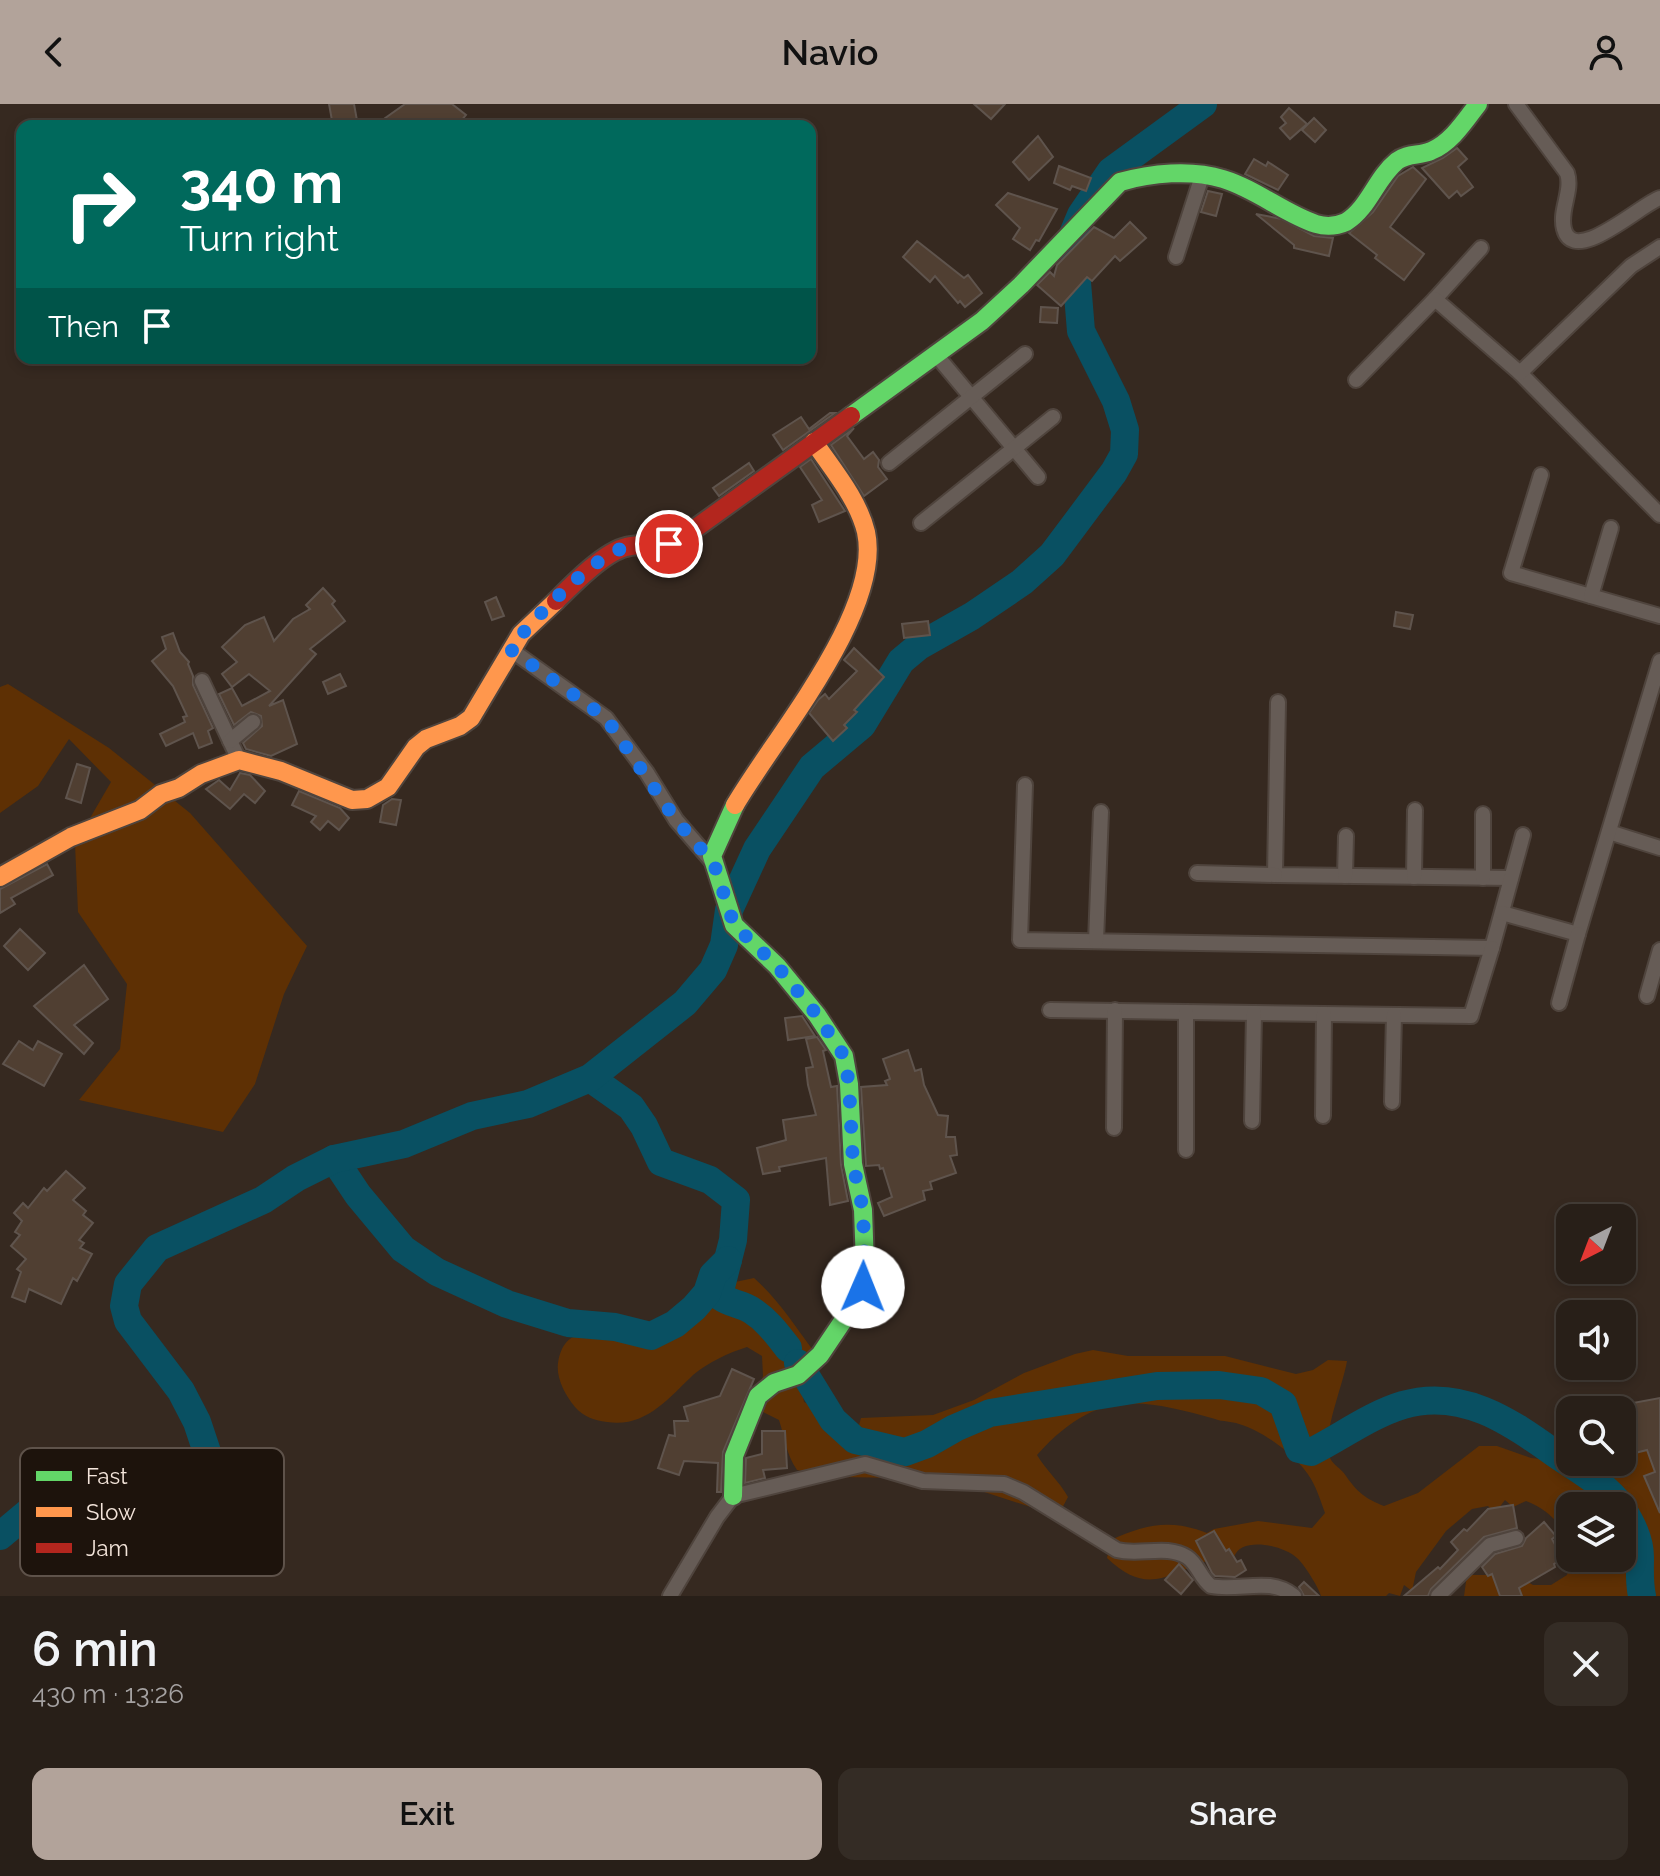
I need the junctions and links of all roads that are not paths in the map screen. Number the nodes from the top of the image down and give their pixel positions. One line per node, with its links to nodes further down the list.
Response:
1 (1478, 104): 3 (street)
2 (1516, 104): 4 (street)
3 (1202, 176): 7 (street); 10 (street)
4 (1660, 198)
5 (1660, 247): 11 (street)
6 (1481, 248): 8 (street)
7 (1176, 257)
8 (1435, 299): 11 (street); 12 (street)
9 (1025, 354): 13 (street)
10 (937, 356): 13 (street); 15 (street)
11 (1520, 373): 20 (street)
12 (1356, 380)
13 (971, 399): 16 (street); 17 (street)
14 (1053, 417): 16 (street)
15 (814, 442): 25 (street); 42 (street)
16 (1016, 448): 19 (street); 21 (street)
17 (889, 463)
18 (1541, 475): 23 (street)
19 (1038, 477)
20 (1660, 515)
21 (921, 523)
22 (1611, 528): 23 (street)
23 (1591, 596): 24 (street)
24 (1660, 616)
25 (510, 649): 33 (street); 42 (street)
26 (1660, 661): 29 (street)
27 (202, 681): 32 (street)
28 (1278, 702): 44 (street)
29 (1645, 712): 30 (street); 38 (street)
30 (1660, 716)
31 (253, 722): 32 (street)
32 (230, 741): 33 (street)
33 (239, 760): 46 (street)
34 (1025, 785): 52 (street)
35 (1415, 810): 47 (street)
36 (1101, 812): 52 (street)
37 (1483, 814): 48 (street)
38 (1609, 832): 41 (street); 51 (street)
39 (1523, 835): 49 (street)
40 (1346, 836): 45 (street)
41 (1660, 848)
42 (714, 864): 68 (street)
43 (1197, 873): 44 (street)
44 (1275, 875): 45 (street)
45 (1345, 876): 47 (street)
46 (0, 877)
47 (1414, 877): 48 (street)
48 (1483, 878): 49 (street)
49 (1511, 878): 50 (street)
50 (1502, 913): 51 (street); 53 (street)
51 (1578, 934): 56 (street)
52 (1096, 941): 53 (street)
53 (1492, 948): 62 (street)
54 (1660, 950): 55 (street)
55 (1647, 996)
56 (1559, 1003)
57 (1050, 1010): 58 (street)
58 (1115, 1010): 59 (street); 66 (street)
59 (1186, 1012): 60 (street); 67 (street)
60 (1254, 1013): 61 (street); 65 (street)
61 (1324, 1014): 62 (street); 64 (street)
62 (1394, 1015): 63 (street)
63 (1392, 1102)
64 (1323, 1116)
65 (1252, 1121)
66 (1114, 1128)
67 (1186, 1150)
68 (733, 1496): 70 (street); 71 (street)
69 (1516, 1538): 73 (street)
70 (1210, 1592): 72 (street)
71 (670, 1596)
72 (1294, 1596)
73 (1438, 1596)

